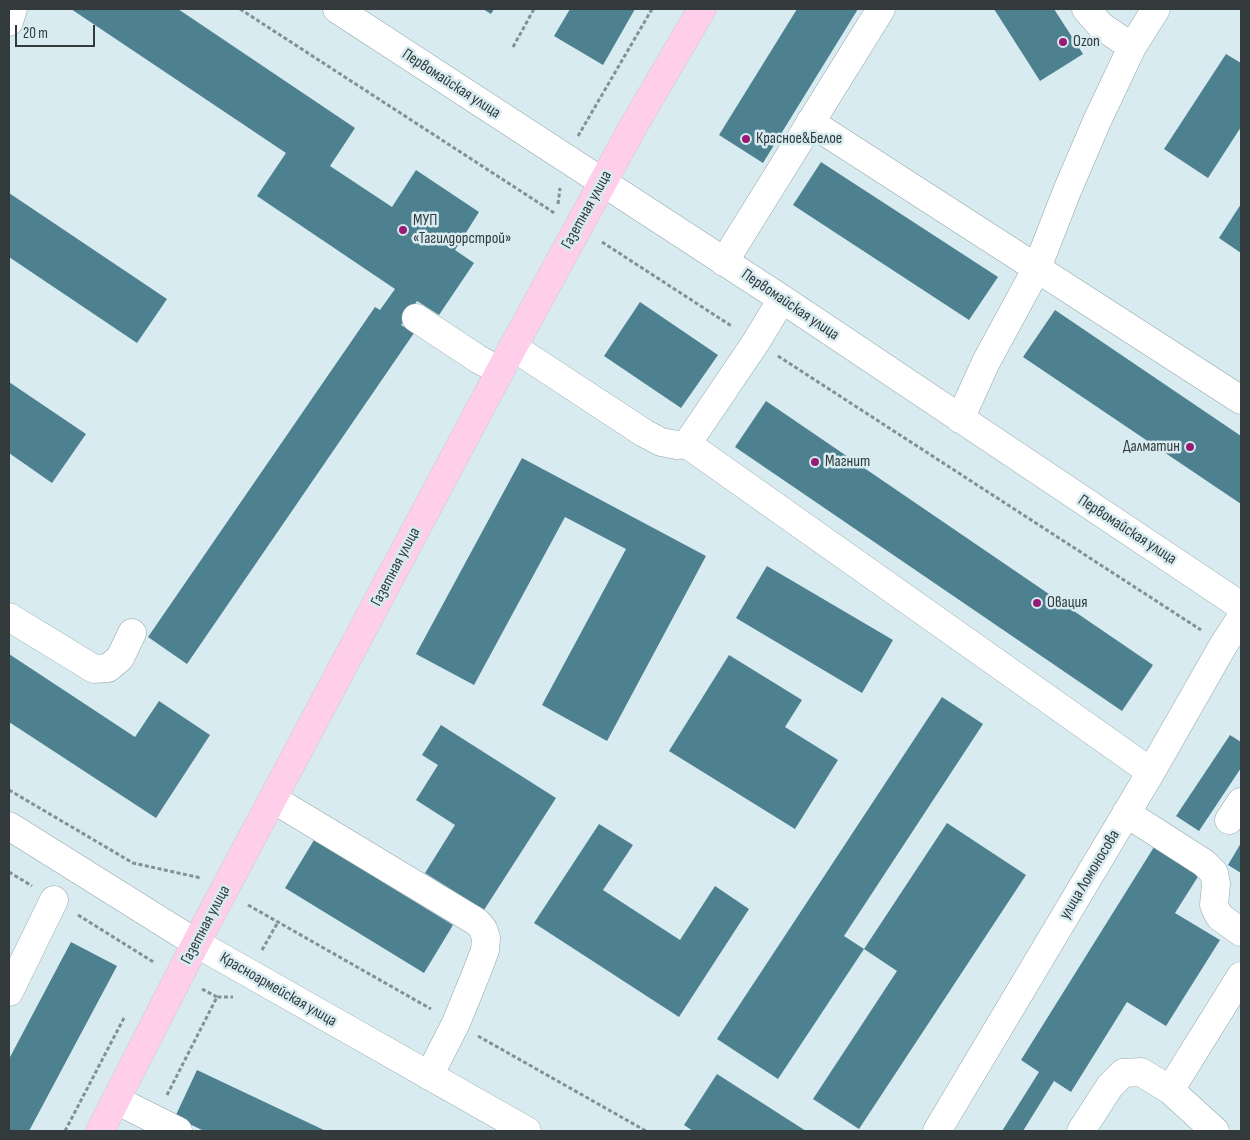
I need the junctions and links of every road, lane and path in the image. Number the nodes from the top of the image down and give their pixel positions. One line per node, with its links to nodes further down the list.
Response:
1 (13, 9): 8 (street)
2 (337, 9): 12 (street, Первомайская улица)
3 (534, 9): 9 (path)
4 (702, 9): 12 (main road, Газетная улица)
5 (881, 9): 11 (street)
6 (1086, 9): 10 (street)
7 (1156, 9): 10 (street)
8 (9, 22)
9 (513, 47)
10 (1132, 47): 14 (street)
11 (810, 122): 13 (street); 14 (street)
12 (602, 183): 13 (street, Первомайская улица); 17 (main road, Газетная улица)
13 (724, 262): 15 (street, Первомайская улица)
14 (1037, 268): 19 (street); 20 (street)
15 (782, 299): 20 (street, Первомайская улица); 21 (street)
16 (416, 318): 18 (street)
17 (513, 347): 18 (main road, Газетная улица); 21 (street)
18 (500, 371): 28 (main road, Газетная улица)
19 (1241, 400)
20 (960, 419): 22 (street, Первомайская улица)
21 (687, 444): 26 (street)
22 (1241, 606)
23 (9, 617): 25 (street)
24 (1241, 618): 26 (street, улица Ломоносова)
25 (132, 633)
26 (1150, 772): 29 (street, улица Ломоносова)
27 (9, 790): 32 (path)
28 (273, 799): 32 (main road, Газетная улица); 42 (street)
29 (1126, 813): 35 (street); 50 (street, улица Ломоносова)
30 (9, 826): 36 (street, Красноармейская улица)
31 (9, 872): 33 (path)
32 (224, 892): 34 (path); 36 (main road, Газетная улица)
33 (54, 900): 39 (path); 40 (street)
34 (278, 922): 37 (path); 42 (path)
35 (1241, 932)
36 (196, 943): 37 (street, Красноармейская улица); 39 (main road, Газетная улица)
37 (250, 974): 41 (path); 43 (street, Красноармейская улица)
38 (1241, 976): 44 (street)
39 (179, 977): 41 (path); 45 (main road, Газетная улица)
40 (9, 992)
41 (217, 997): 46 (path)
42 (456, 1024): 43 (street); 49 (path)
43 (429, 1076): 48 (street, Красноармейская улица)
44 (1170, 1090): 51 (street); 52 (street)
45 (116, 1100): 46 (street); 47 (main road, Газетная улица)
46 (166, 1125)
47 (100, 1131)
48 (527, 1131)
49 (646, 1131)
50 (937, 1131)
51 (1081, 1131)
52 (1215, 1131)

